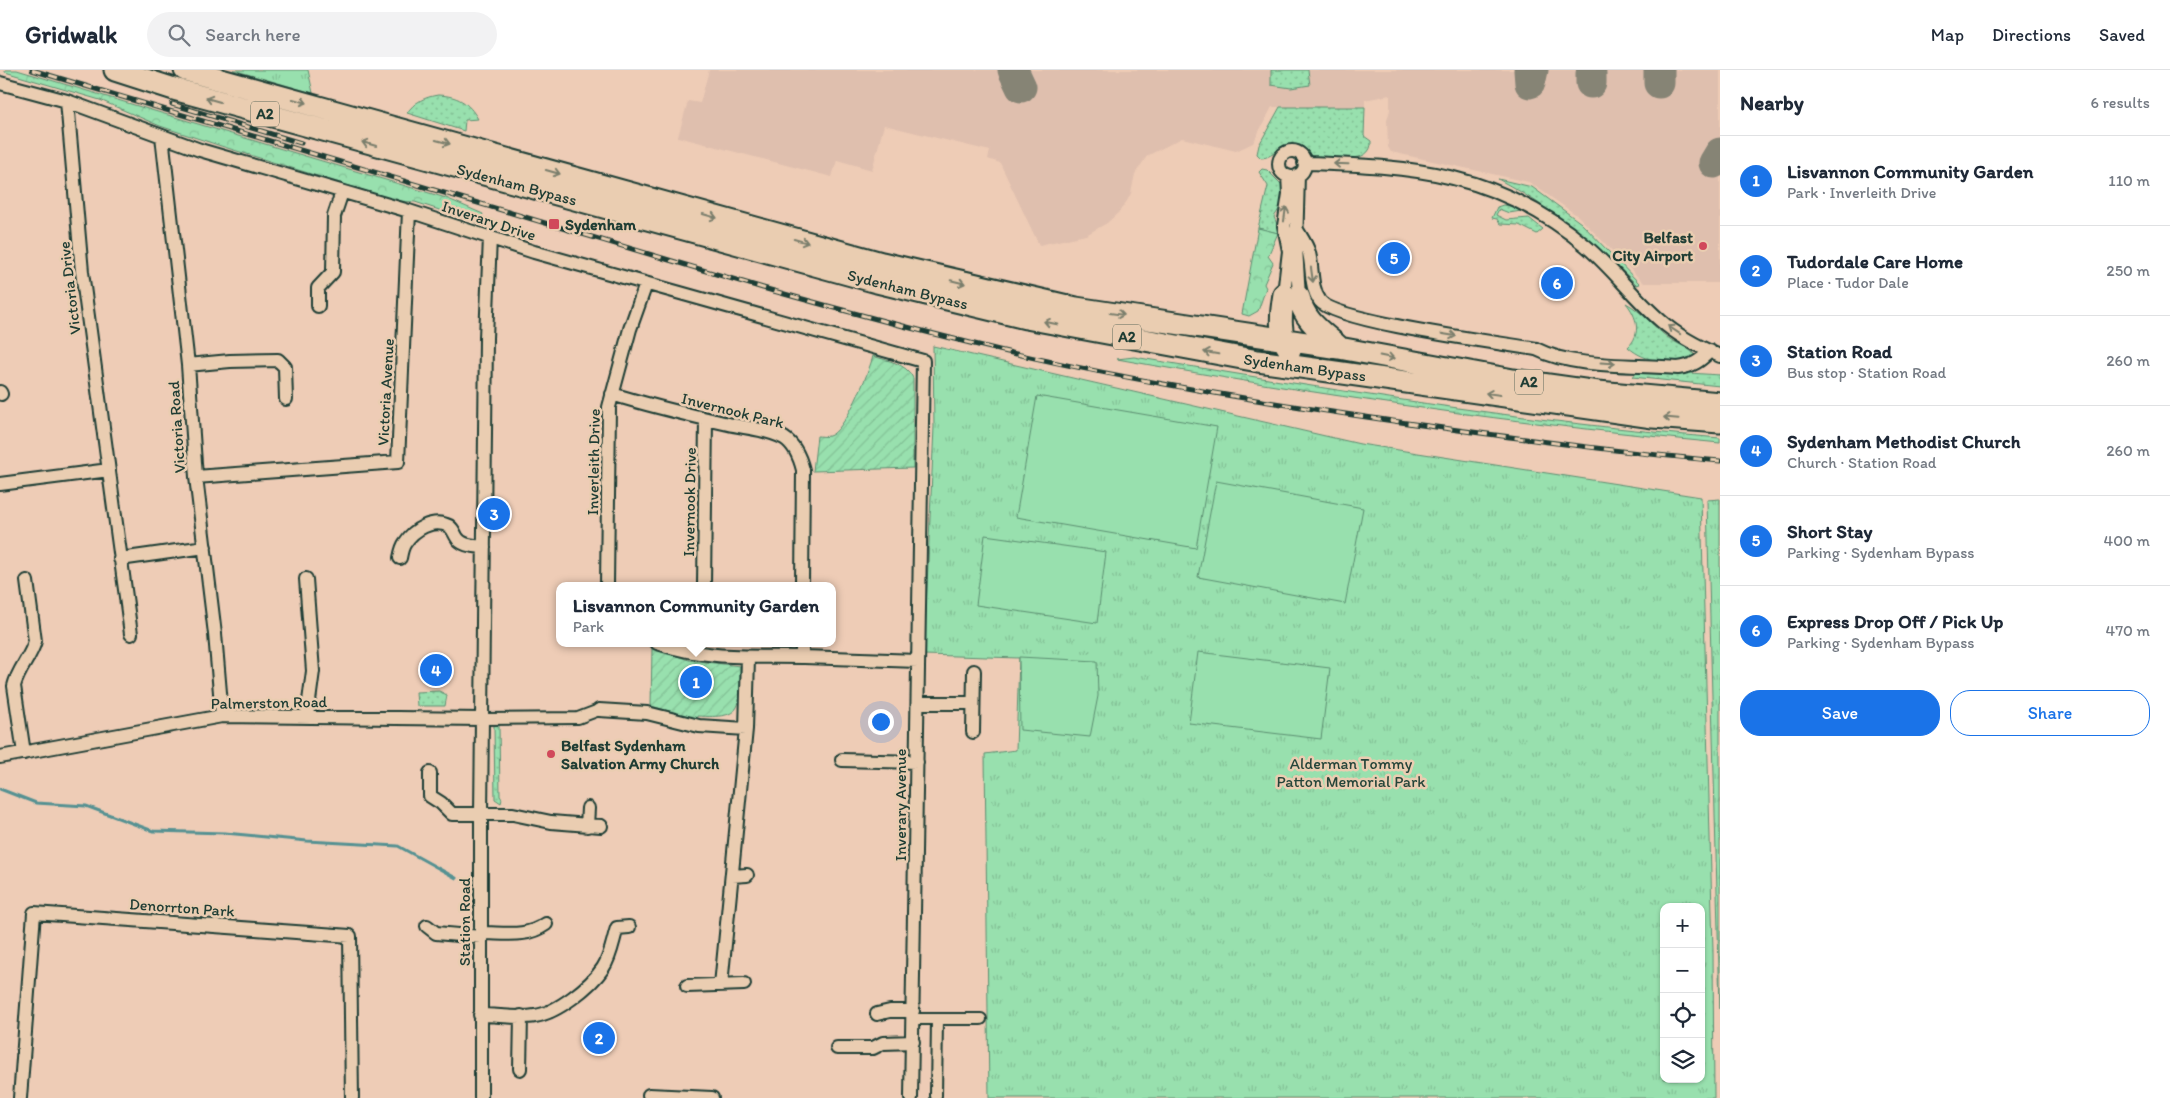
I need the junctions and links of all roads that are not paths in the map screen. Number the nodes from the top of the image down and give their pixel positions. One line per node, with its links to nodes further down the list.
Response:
1 (115, 70): 21 (highway, Sydenham Bypass / A2, one-way to 1)
2 (186, 70): 15 (highway, Sydenham Bypass / A2, one-way to 15)
3 (0, 83): 4 (street, Inverary Drive)
4 (67, 101): 5 (street, Inverary Drive); 27 (street, Victoria Drive)
5 (162, 136): 8 (street, Inverary Drive); 20 (street, Victoria Road)
6 (1304, 163): 7 (street); 7 (street); 18 (street, one-way to 6)
7 (1293, 176): 10 (street); 13 (street, one-way to 7)
8 (342, 192): 9 (street, Inverary Drive); 14 (street)
9 (409, 211): 11 (street, Inverary Drive); 28 (street, Victoria Avenue)
10 (1297, 230): 13 (street); 18 (street, one-way to 18)
11 (490, 236): 12 (street, Inverary Drive); 31 (street, Station Road)
12 (646, 284): 19 (street, Inverary Drive); 22 (street, Inverleith Drive)
13 (1288, 301): 15 (highway); 16 (highway); 17 (highway)
14 (318, 306)
15 (1230, 330): 16 (highway, Sydenham Bypass / A2)
16 (1284, 339): 17 (highway, Sydenham Bypass / A2); 21 (highway)
17 (1339, 348): 24 (highway, Sydenham Bypass / A2, one-way to 24)
18 (1715, 353)
19 (923, 361): 45 (street, Inverary Avenue)
20 (188, 365): 23 (street); 28 (street, Victoria Road)
21 (1319, 369): 26 (highway, Sydenham Bypass / A2, one-way to 21)
22 (612, 394): 25 (street, Invernook Park); 36 (street, Inverleith Drive)
23 (286, 399)
24 (1720, 403)
25 (706, 419): 37 (street, Invernook Drive); 38 (street, Invernook Park)
26 (1720, 422)
27 (108, 470): 29 (street); 33 (street, Victoria Drive)
28 (196, 477): 30 (street, Victoria Road)
29 (0, 484)
30 (205, 547): 33 (street); 50 (street, Victoria Road)
31 (484, 547): 32 (street); 52 (street, Station Road)
32 (400, 558)
33 (120, 559): 39 (street, Victoria Drive)
34 (306, 579): 51 (street)
35 (27, 581): 55 (street)
36 (607, 582)
37 (704, 582)
38 (802, 582)
39 (131, 634)
40 (688, 647): 42 (street)
41 (802, 647): 43 (street)
42 (703, 649): 44 (street)
43 (802, 657): 44 (street); 45 (street)
44 (748, 658): 53 (street)
45 (918, 661): 47 (street, Inverary Avenue)
46 (974, 672): 48 (street)
47 (918, 703): 48 (street); 58 (street, Inverary Avenue)
48 (973, 703): 54 (street)
49 (599, 710): 52 (street); 53 (street)
50 (222, 716): 51 (street, Palmerston Road); 55 (street, Palmerston Road)
51 (307, 716): 52 (street, Palmerston Road)
52 (482, 719): 61 (street, Station Road)
53 (746, 729): 65 (street)
54 (973, 732)
55 (24, 753): 56 (street, Palmerston Road)
56 (0, 756)
57 (842, 760): 58 (street)
58 (916, 762): 75 (street, Inverary Avenue)
59 (430, 773): 61 (street)
60 (588, 808): 62 (street)
61 (481, 814): 62 (street); 69 (street, Station Road)
62 (586, 826): 63 (street)
63 (600, 826)
64 (747, 875): 65 (street)
65 (732, 876): 71 (street)
66 (546, 924): 69 (street)
67 (427, 926): 69 (street)
68 (629, 927): 76 (street)
69 (481, 935): 74 (street, Station Road)
70 (744, 984): 71 (street)
71 (721, 985): 72 (street)
72 (687, 986)
73 (877, 1014): 75 (street)
74 (480, 1015): 76 (street); 86 (street, Station Road)
75 (913, 1015): 78 (street); 79 (street, Inverary Avenue)
76 (521, 1016): 81 (street)
77 (981, 1019): 78 (street)
78 (937, 1020): 83 (street)
79 (912, 1042): 80 (street); 88 (street, Inverary Avenue)
80 (837, 1048)
81 (520, 1069)
82 (649, 1095): 87 (street)
83 (936, 1096)
84 (20, 1098): 85 (street, Denorrton Park)
85 (352, 1098)
86 (481, 1098)
87 (712, 1098)
88 (911, 1098)

